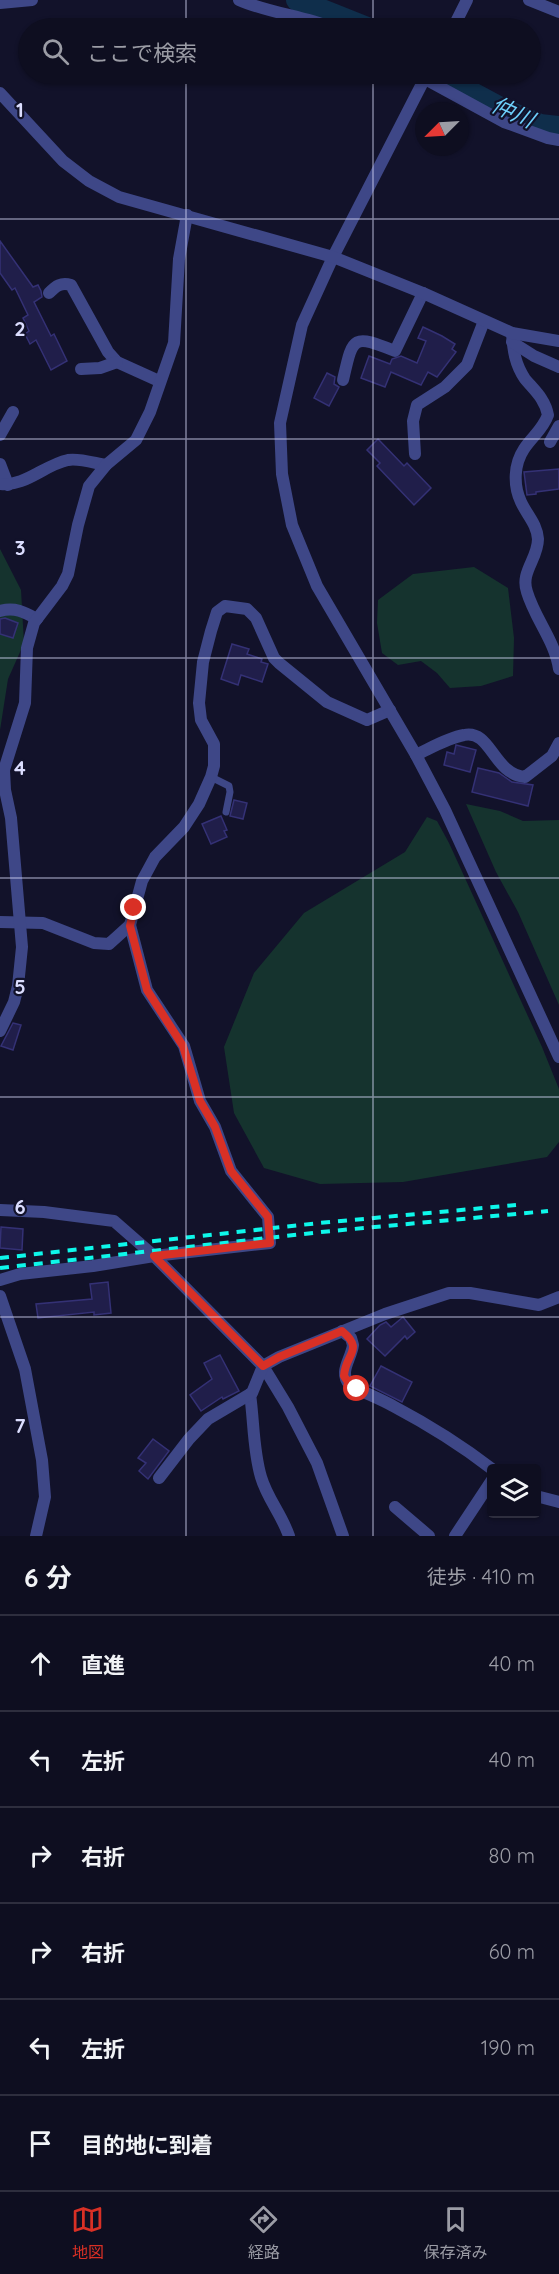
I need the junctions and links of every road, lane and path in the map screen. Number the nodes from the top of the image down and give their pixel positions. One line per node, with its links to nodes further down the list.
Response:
1 (32, 0): 5 (street)
2 (238, 0): 7 (street)
3 (467, 0): 8 (street)
4 (529, 0): 6 (street)
5 (0, 3)
6 (559, 12)
7 (302, 18)
8 (458, 18)
9 (419, 84): 14 (street)
10 (439, 84): 12 (street)
11 (0, 93): 13 (street)
12 (559, 140)
13 (188, 215): 14 (street); 24 (street)
14 (333, 257): 16 (street); 36 (street)
15 (49, 293): 20 (street)
16 (423, 293): 17 (street); 23 (street)
17 (484, 321): 18 (street); 29 (street)
18 (512, 337): 19 (street); 21 (street); 35 (street)
19 (559, 341)
20 (117, 362): 22 (street); 24 (street)
21 (559, 367)
22 (81, 369)
23 (343, 380)
24 (159, 381): 31 (street)
25 (13, 412): 27 (street)
26 (559, 426): 28 (street)
27 (0, 435)
28 (550, 442)
29 (416, 454)
30 (0, 464): 32 (street)
31 (106, 465): 32 (street); 34 (street)
32 (4, 485)
33 (0, 611): 34 (street)
34 (37, 619): 42 (street)
35 (559, 669)
36 (390, 710): 38 (street); 39 (street)
37 (559, 743): 38 (street)
38 (416, 755): 45 (street)
39 (211, 777): 40 (lane); 43 (street)
40 (226, 812)
41 (0, 922): 42 (street)
42 (20, 922): 43 (street); 44 (street)
43 (130, 926): 47 (street)
44 (0, 1032)
45 (559, 1057)
46 (0, 1210): 47 (street)
47 (154, 1256): 48 (street); 52 (street)
48 (0, 1280)
49 (0, 1296): 60 (street)
50 (559, 1297): 51 (street)
51 (342, 1331): 52 (street); 54 (street)
52 (263, 1366): 53 (street); 62 (street)
53 (250, 1394): 55 (street); 61 (street)
54 (487, 1465)
55 (159, 1479)
56 (487, 1488): 64 (street)
57 (541, 1497): 58 (street)
58 (559, 1502)
59 (395, 1507): 63 (street)
60 (36, 1536)
61 (289, 1536)
62 (343, 1536)
63 (429, 1536)
64 (455, 1536)

